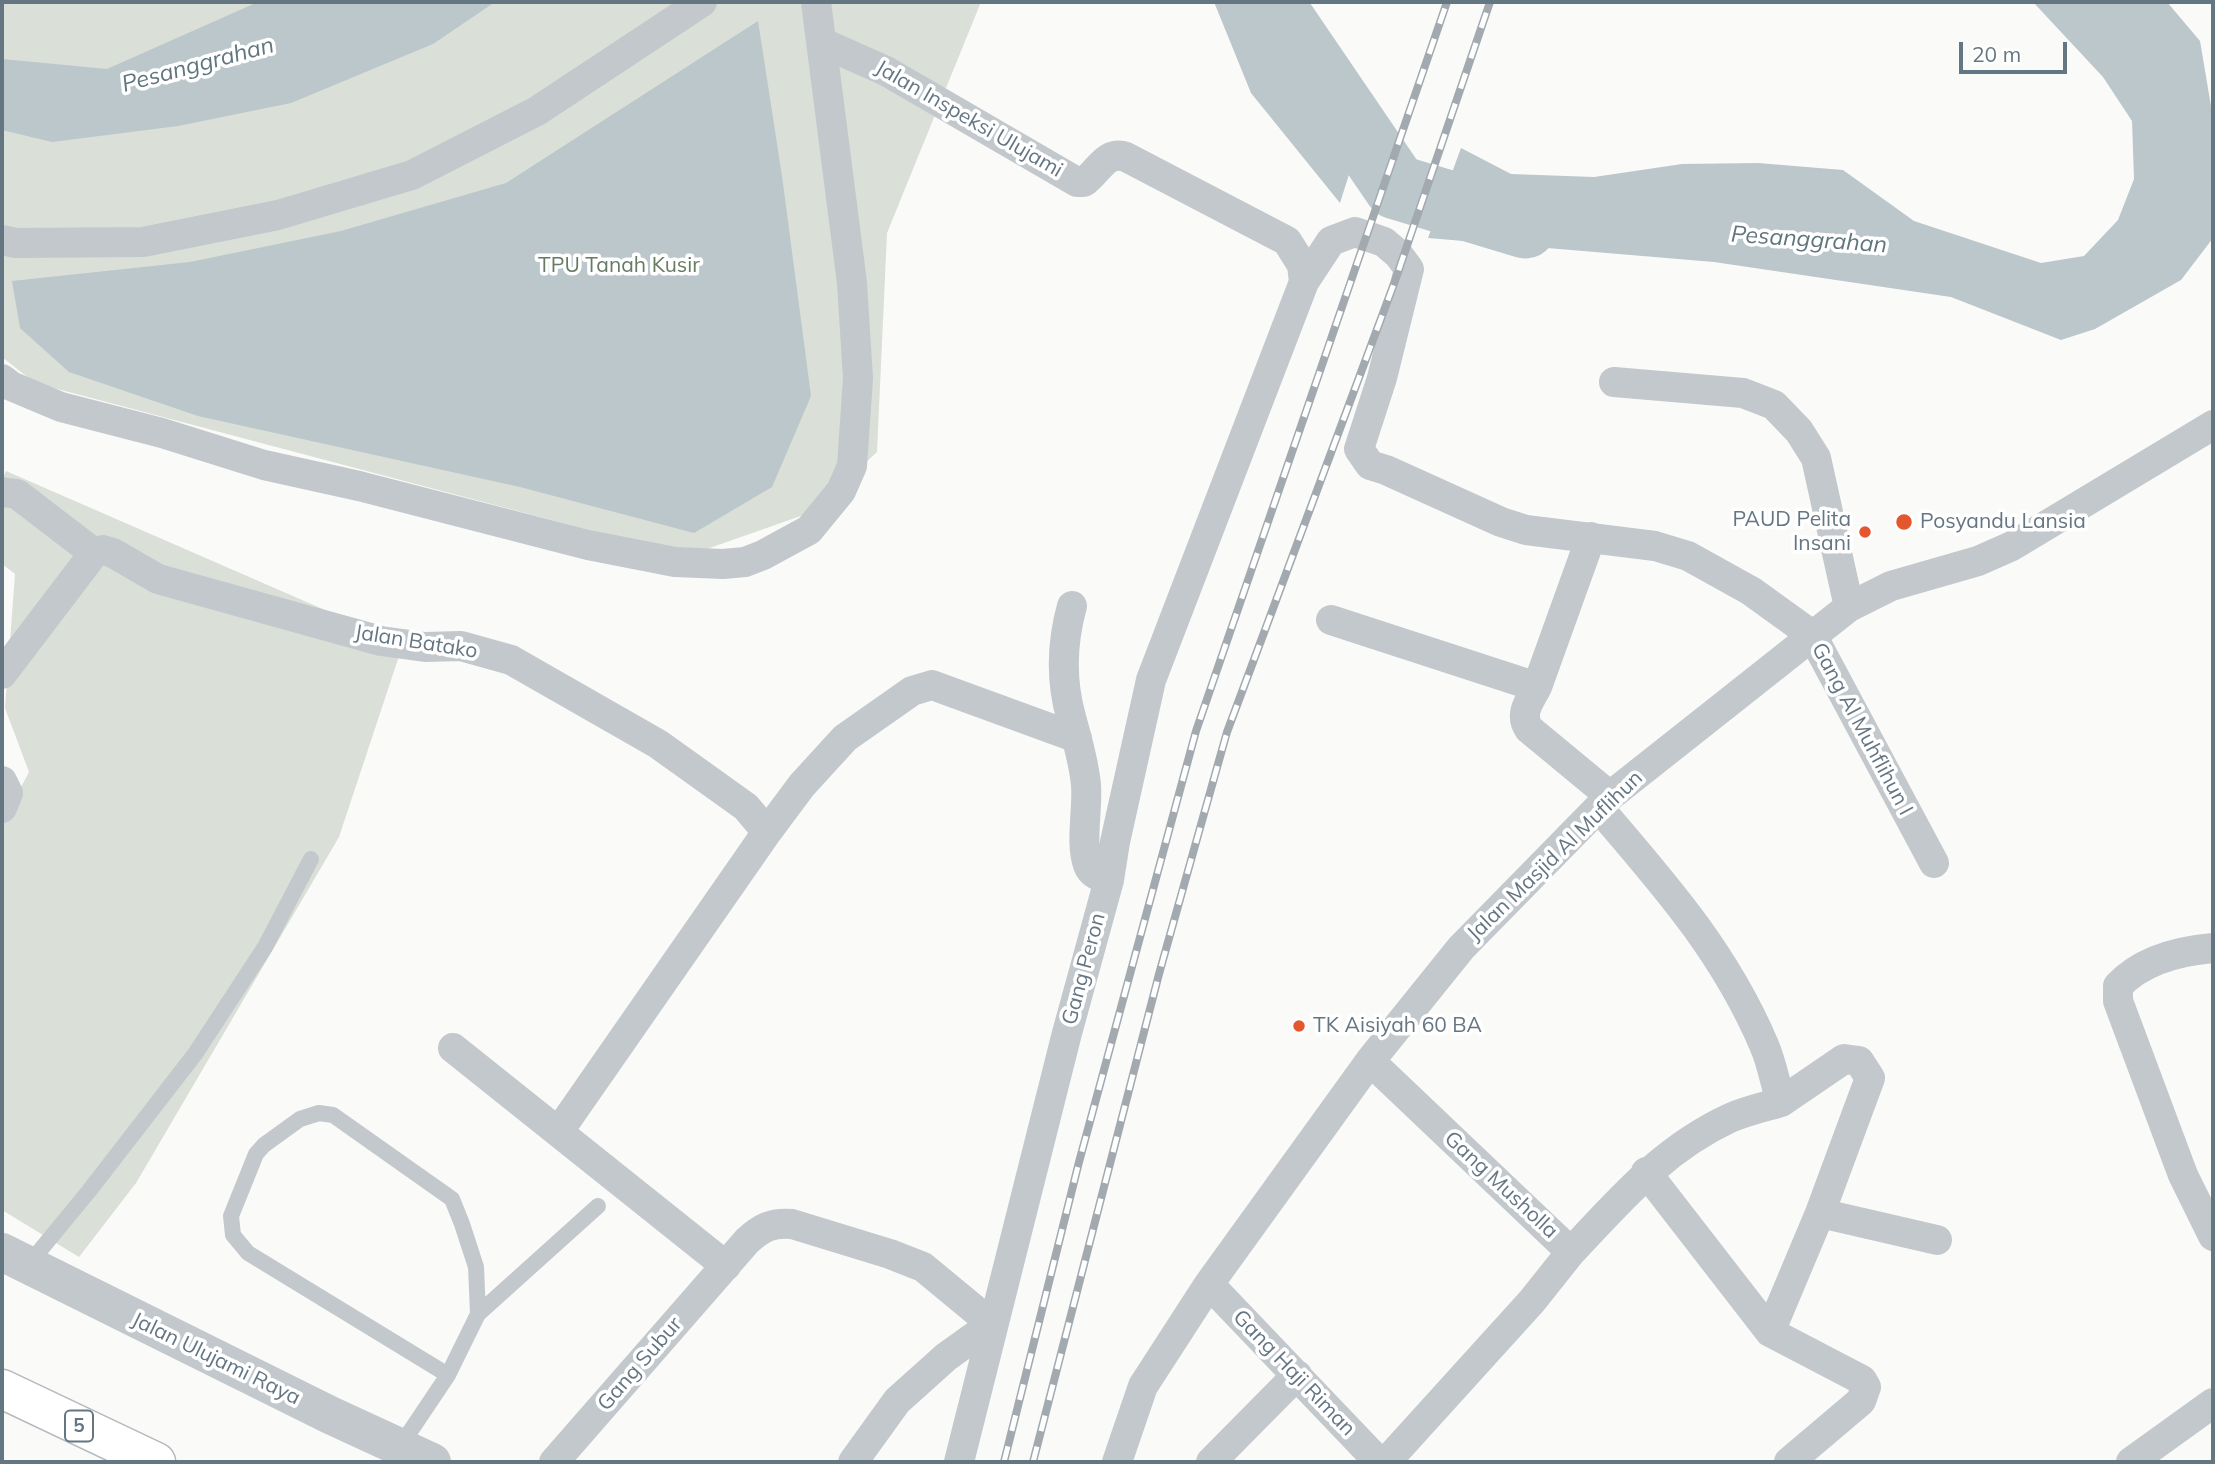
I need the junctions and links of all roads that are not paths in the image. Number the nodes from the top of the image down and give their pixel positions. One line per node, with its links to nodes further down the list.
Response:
1 (702, 2): 4 (street)
2 (816, 2): 3 (street)
3 (823, 43): 5 (street, Jalan Inspeksi Ulujami); 6 (street)
4 (2, 240)
5 (1304, 282): 10 (street, Gang Al Muhflihun I); 25 (street, Gang Peron)
6 (2, 379)
7 (1614, 382): 13 (street)
8 (2213, 425): 13 (street, Jalan Masjid Al Muflihun)
9 (2, 492): 11 (street, Jalan Batako)
10 (1591, 537): 15 (street, Gang Al Muhflihun I); 17 (street)
11 (94, 553): 16 (street); 22 (street, Jalan Batako)
12 (1072, 606): 18 (street)
13 (1849, 607): 15 (street, Jalan Masjid Al Muflihun)
14 (1331, 620): 17 (street)
15 (1812, 635): 20 (street, Jalan Masjid Al Muflihun); 24 (street, Gang Al Muhflihun I)
16 (2, 674)
17 (1537, 687): 20 (street)
18 (1077, 738): 22 (street); 25 (street)
19 (2, 781): 21 (street)
20 (1604, 802): 28 (street, Jalan Masjid Al Muflihun); 29 (street)
21 (2, 808)
22 (767, 832): 30 (street)
23 (312, 859): 37 (lane)
24 (1934, 863)
25 (1109, 880): 41 (street, Gang Peron)
26 (2213, 948): 34 (street)
27 (453, 1048): 30 (street)
28 (1370, 1061): 36 (street, Gang Musholla); 39 (street, Jalan Masjid Al Muflihun)
29 (1781, 1102): 31 (street, Gang Musholla); 33 (street, Gang Musholla)
30 (559, 1131): 38 (street)
31 (1646, 1172): 36 (street, Gang Musholla); 42 (street)
32 (598, 1206): 40 (lane)
33 (1820, 1213): 35 (street); 42 (street)
34 (2213, 1236)
35 (1937, 1240)
36 (1571, 1252): 55 (street)
37 (15, 1259): 47 (street, Jalan Ulujami Raya)
38 (726, 1266): 41 (street, Gang Subur); 49 (street, Gang Subur)
39 (1209, 1284): 44 (street, Gang Haji Riman); 52 (street, Jalan Masjid Al Muflihun)
40 (478, 1314): 43 (lane); 43 (lane)
41 (992, 1324): 50 (street); 51 (street, Gang Peron)
42 (1770, 1332): 56 (street)
43 (448, 1375): 47 (lane)
44 (1297, 1375): 53 (street); 54 (street, Gang Haji Riman)
45 (2, 1389): 48 (highway, 5)
46 (2213, 1403): 57 (street)
47 (416, 1455)
48 (156, 1462)
49 (554, 1462)
50 (853, 1462)
51 (959, 1462)
52 (1117, 1462)
53 (1211, 1462)
54 (1379, 1462)
55 (1386, 1462)
56 (1789, 1462)
57 (2131, 1462)

